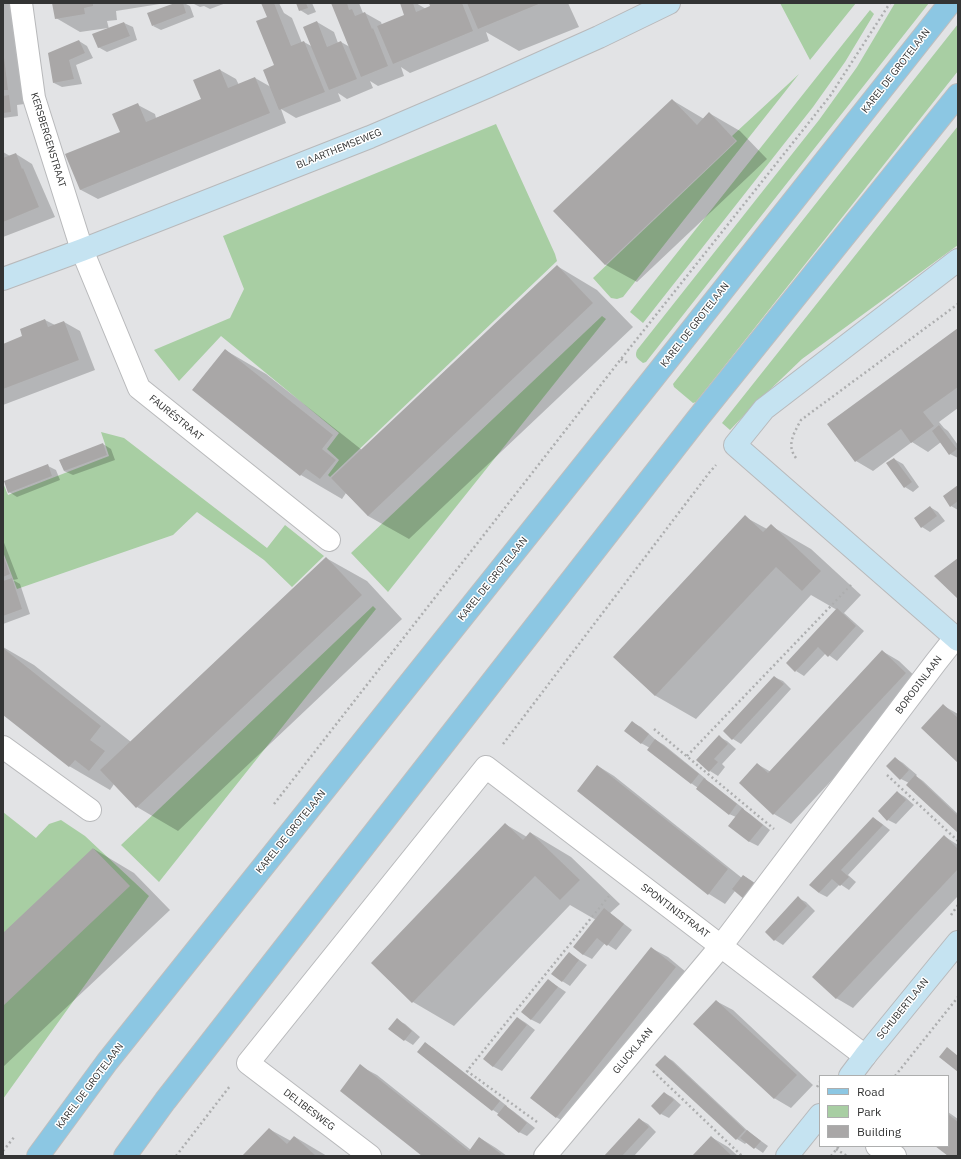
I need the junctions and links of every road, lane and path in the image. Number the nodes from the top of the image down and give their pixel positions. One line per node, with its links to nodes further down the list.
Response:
1 (21, 3): 6 (street, KERSBERGENSTRAAT)
2 (669, 3): 6 (street, BLAARTHEMSEWEG)
3 (890, 3): 10 (path)
4 (950, 3): 41 (main road, KAREL DE GROTELAAN)
5 (958, 96): 42 (main road)
6 (82, 250): 8 (street, BLAARTHEMSEWEG); 14 (street, FAURÉSTRAAT)
7 (958, 260): 12 (street)
8 (3, 280)
9 (958, 304): 13 (path)
10 (609, 374): 11 (path); 22 (path)
11 (615, 379)
12 (735, 446): 16 (street, BORODINLAAN); 21 (path)
13 (798, 461)
14 (329, 540)
15 (852, 584): 20 (path)
16 (957, 638): 19 (street, BORODINLAAN)
17 (654, 729): 20 (path)
18 (3, 747): 23 (street)
19 (866, 755): 24 (path); 25 (street, BORODINLAAN)
20 (687, 756): 25 (path)
21 (486, 767): 26 (street, SPONTINISTRAAT); 32 (street)
22 (272, 807)
23 (90, 810)
24 (958, 841)
25 (796, 847): 28 (street, BORODINLAAN)
26 (626, 874): 28 (street, SPONTINISTRAAT); 37 (path)
27 (958, 942): 31 (street, SCHUBERTLAAN)
28 (721, 946): 30 (street, GLUCKLAAN); 31 (street, SPONTINISTRAAT)
29 (958, 997): 34 (path)
30 (633, 1051): 37 (street, GLUCKLAAN); 46 (path)
31 (865, 1056): 33 (street, SCHUBERTLAAN)
32 (248, 1063): 43 (path); 44 (street, DELIBESWEG)
33 (851, 1075)
34 (896, 1075)
35 (819, 1116): 47 (street)
36 (18, 1132): 40 (path)
37 (560, 1139): 45 (street, GLUCKLAAN)
38 (879, 1147): 50 (street)
39 (836, 1149): 48 (path); 49 (path)
40 (3, 1151)
41 (38, 1156)
42 (125, 1156)
43 (176, 1156)
44 (370, 1156)
45 (545, 1156)
46 (742, 1156)
47 (787, 1156)
48 (831, 1156)
49 (847, 1156)
50 (895, 1156)

